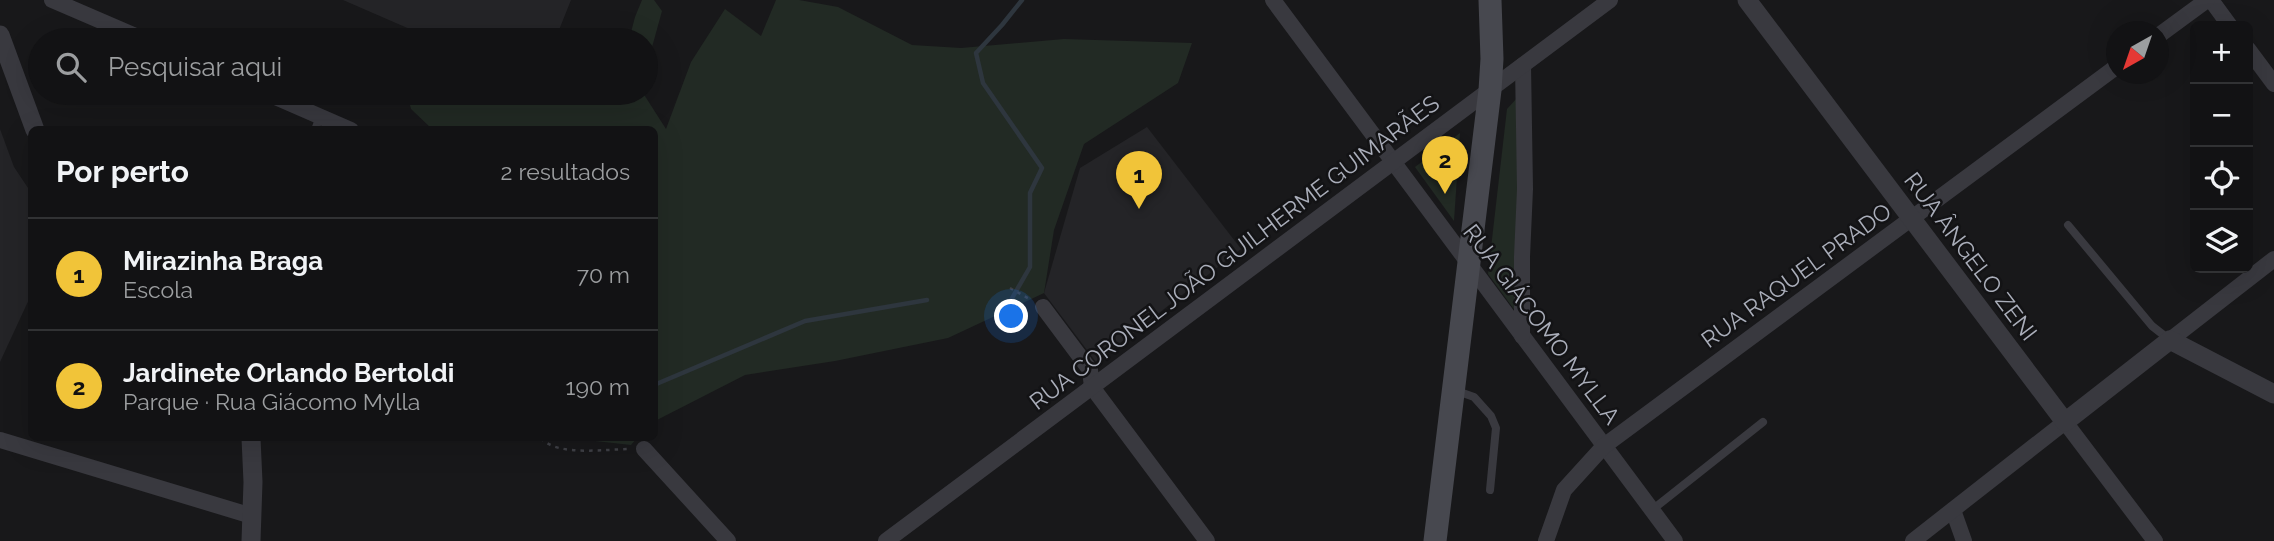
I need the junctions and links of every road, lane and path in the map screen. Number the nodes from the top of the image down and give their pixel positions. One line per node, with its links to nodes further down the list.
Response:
1 (52, 0): 8 (street)
2 (1273, 0): 19 (street, RUA GIÁCOMO MYLLA)
3 (1490, 0): 15 (main road)
4 (1610, 0): 12 (street, RUA CORONEL JOÃO GUILHERME GUIMARÃES)
5 (1748, 0): 20 (street, RUA ÂNGELO ZENI)
6 (2209, 0): 7 (street); 9 (street)
7 (2226, 21)
8 (117, 28)
9 (2169, 28)
10 (0, 35): 18 (street)
11 (2253, 57): 14 (street)
12 (1523, 65): 15 (street, RUA CORONEL JOÃO GUILHERME GUIMARÃES); 26 (street)
13 (2106, 74): 20 (street, RUA RAQUEL PRADO)
14 (2274, 84)
15 (1490, 90): 19 (street, RUA CORONEL JOÃO GUILHERME GUIMARÃES); 23 (main road)
16 (287, 105): 17 (street)
17 (318, 123)
18 (33, 126)
19 (1393, 162): 23 (street, RUA GIÁCOMO MYLLA); 28 (street, RUA CORONEL JOÃO GUILHERME GUIMARÃES)
20 (1912, 218): 32 (street, RUA ÂNGELO ZENI); 36 (street, RUA RAQUEL PRADO)
21 (2068, 225): 27 (lane)
22 (2274, 259): 27 (street)
23 (1469, 264): 26 (street, RUA GIÁCOMO MYLLA); 29 (main road)
24 (1010, 288): 25 (path)
25 (1043, 307): 28 (street)
26 (1522, 336): 36 (street, RUA GIÁCOMO MYLLA)
27 (2171, 340): 30 (street); 32 (street)
28 (1092, 387): 42 (street, RUA CORONEL JOÃO GUILHERME GUIMARÃES); 46 (street)
29 (1454, 390): 38 (lane); 47 (main road)
30 (2274, 394)
31 (1763, 422): 39 (lane)
32 (2065, 422): 40 (street); 52 (street, RUA ÂNGELO ZENI)
33 (0, 440): 41 (street)
34 (251, 441): 41 (street)
35 (545, 441): 37 (path)
36 (1604, 446): 39 (street, RUA GIÁCOMO MYLLA); 48 (street, RUA RAQUEL PRADO)
37 (644, 449): 44 (street)
38 (1490, 490)
39 (1652, 510): 49 (street, RUA GIÁCOMO MYLLA)
40 (1953, 510): 50 (street); 51 (street)
41 (252, 516): 43 (street)
42 (904, 536): 45 (street, RUA CORONEL JOÃO GUILHERME GUIMARÃES)
43 (251, 541)
44 (728, 541)
45 (886, 541)
46 (1207, 541)
47 (1435, 541)
48 (1546, 541)
49 (1675, 541)
50 (1913, 541)
51 (1964, 541)
52 (2155, 541)

